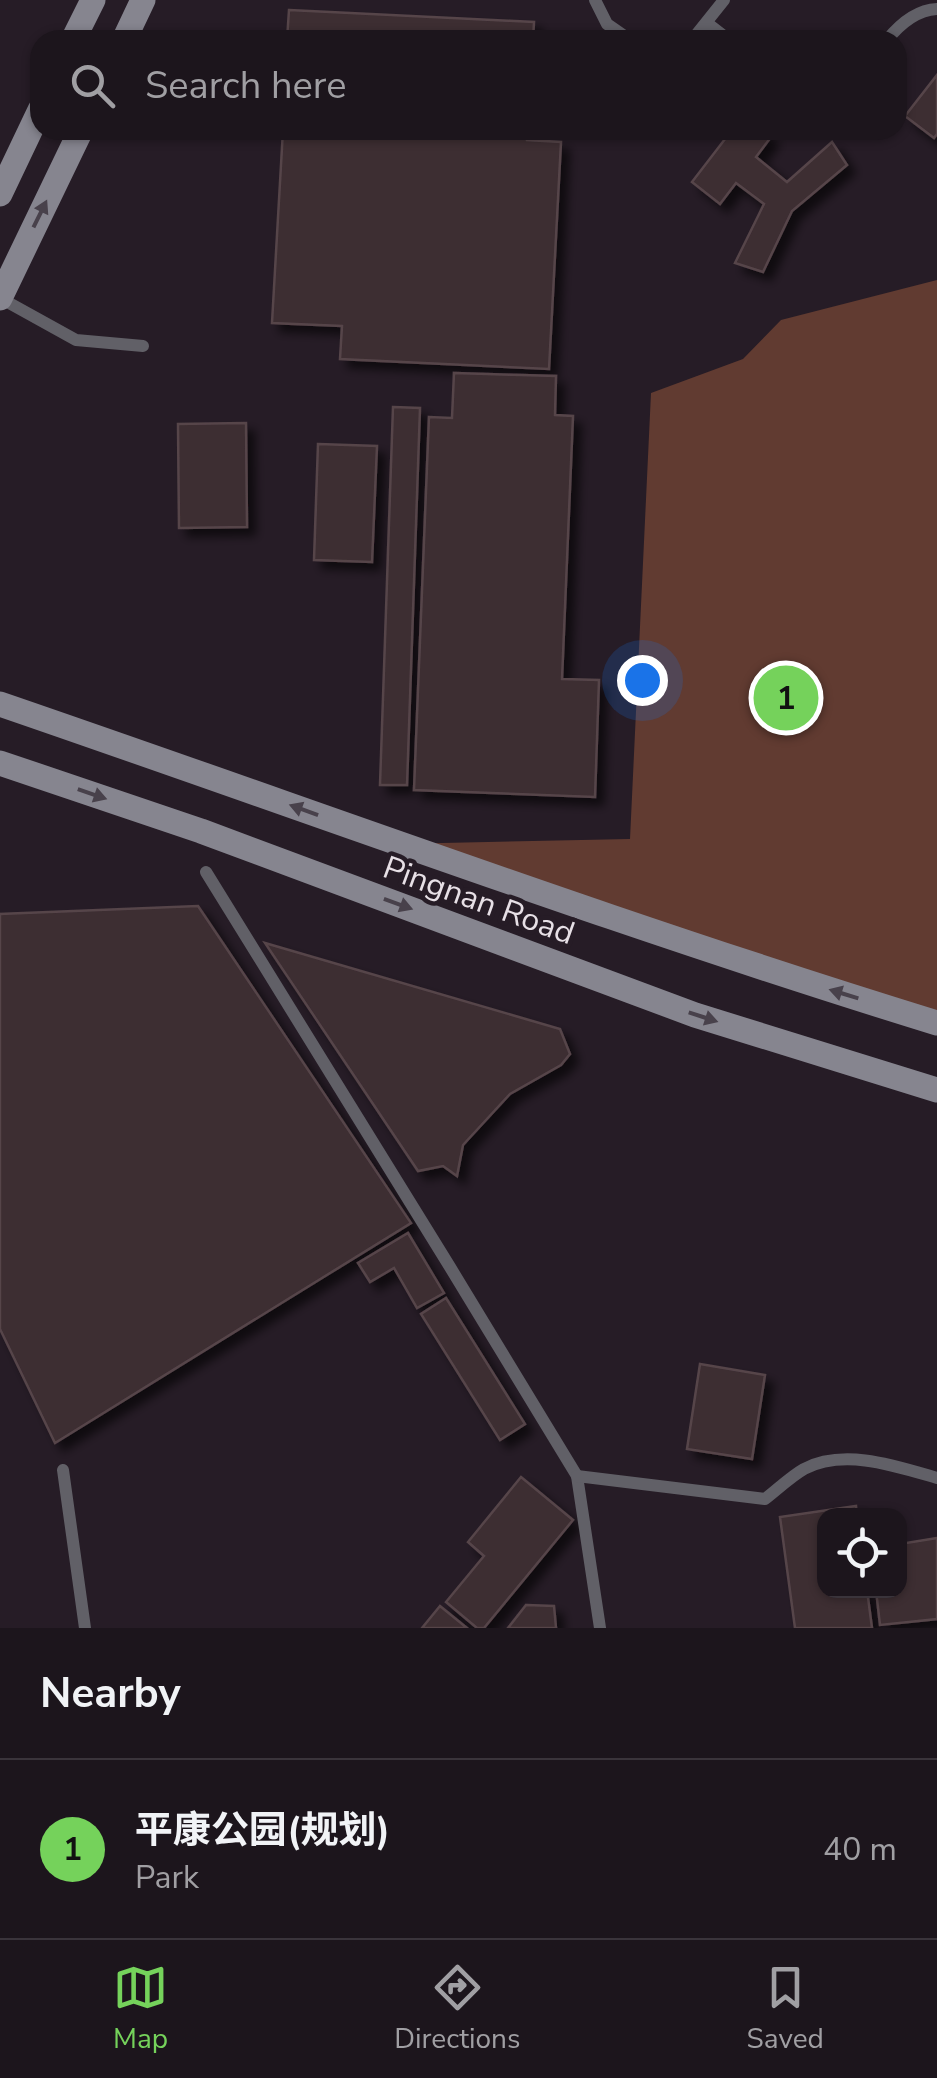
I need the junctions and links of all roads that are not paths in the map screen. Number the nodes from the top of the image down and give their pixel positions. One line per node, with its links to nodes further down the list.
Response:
1 (92, 0): 7 (main road)
2 (144, 0): 8 (main road)
3 (595, 0): 9 (lane)
4 (724, 0): 6 (lane)
5 (937, 8): 12 (lane)
6 (707, 22): 10 (lane); 11 (lane)
7 (78, 30)
8 (129, 30)
9 (616, 30)
10 (700, 30)
11 (717, 30)
12 (897, 30)
13 (30, 131): 15 (main road)
14 (76, 140): 16 (main road, one-way to 14)
15 (0, 194)
16 (0, 298): 17 (lane)
17 (143, 346)
18 (0, 704): 21 (main road, Pingnan Road, one-way to 18)
19 (0, 763): 22 (main road, Pingnan Road, one-way to 22)
20 (206, 872): 24 (lane)
21 (937, 1023)
22 (937, 1090)
23 (63, 1470): 26 (lane)
24 (576, 1476): 25 (lane); 27 (lane)
25 (937, 1478)
26 (85, 1628)
27 (600, 1628)

